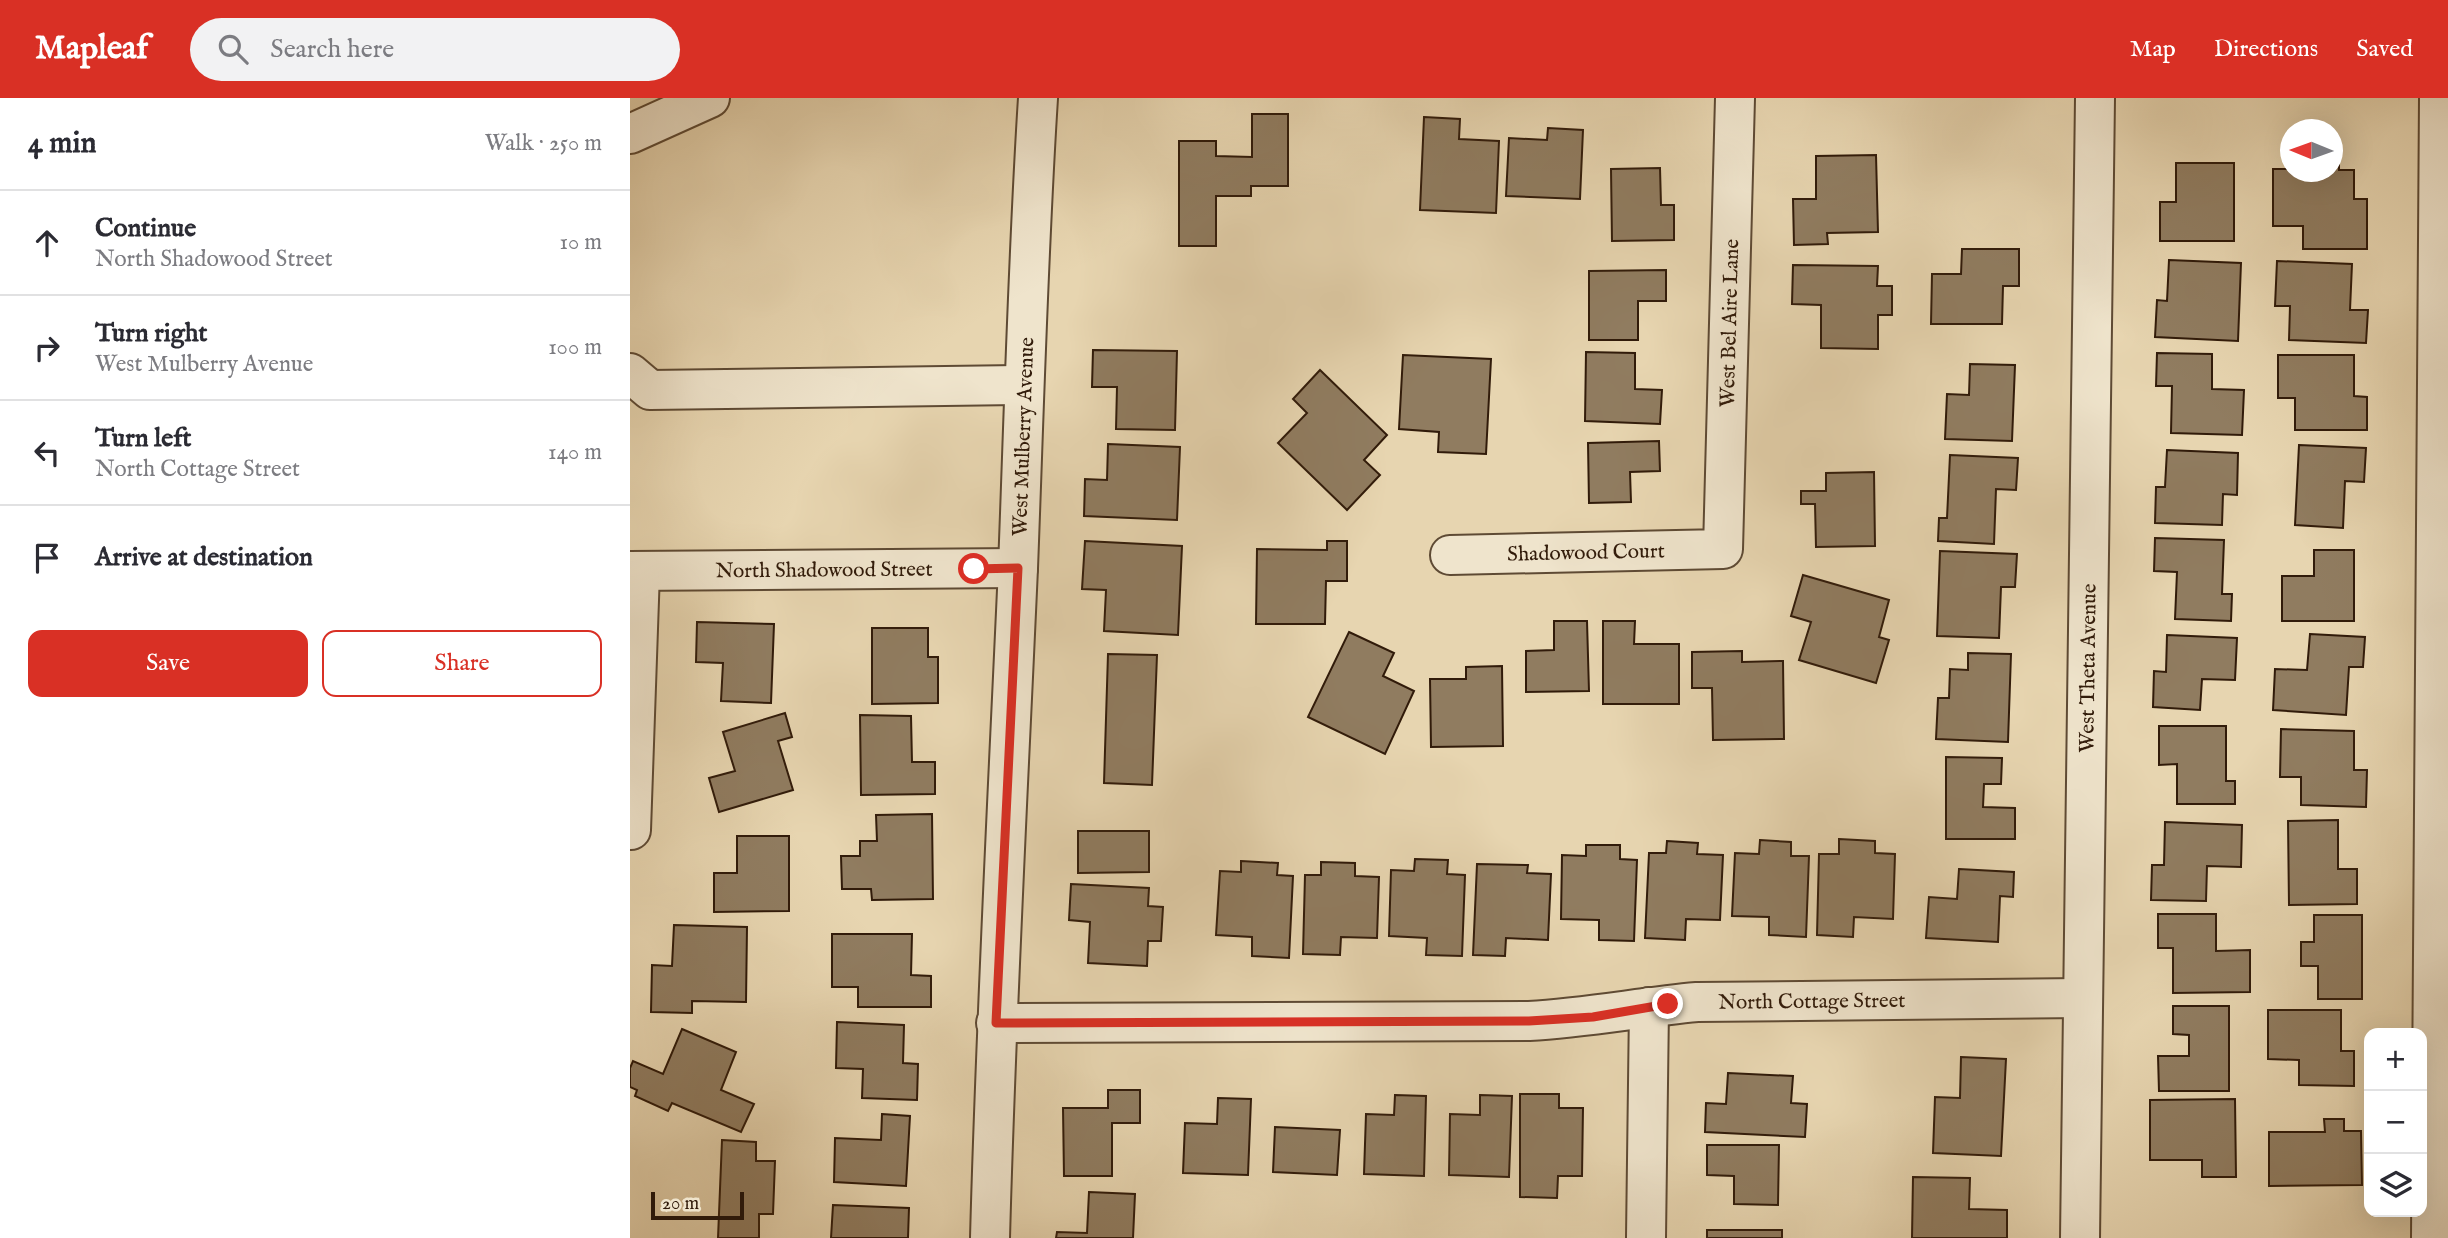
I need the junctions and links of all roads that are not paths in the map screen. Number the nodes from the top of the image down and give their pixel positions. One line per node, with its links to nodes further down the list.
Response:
1 (710, 98): 6 (street)
2 (1038, 98): 8 (street, West Mulberry Avenue)
3 (1735, 98): 9 (street, West Bel Aire Lane)
4 (2095, 98): 15 (street, West Theta Avenue)
5 (2439, 98): 14 (street)
6 (630, 134)
7 (630, 373): 8 (street)
8 (1024, 385): 11 (street, West Mulberry Avenue)
9 (1723, 549): 10 (street, Shadowood Court)
10 (1450, 555)
11 (1018, 568): 12 (street, North Shadowood Street); 17 (street, West Mulberry Avenue)
12 (635, 571): 13 (street)
13 (631, 830)
14 (2440, 956): 21 (street)
15 (2082, 998): 16 (street, North Cottage Street); 20 (street, West Theta Avenue)
16 (1649, 1007): 17 (street, North Cottage Street); 19 (street)
17 (996, 1023): 18 (street, West Mulberry Avenue)
18 (990, 1238)
19 (1646, 1238)
20 (2080, 1238)
21 (2431, 1238)

